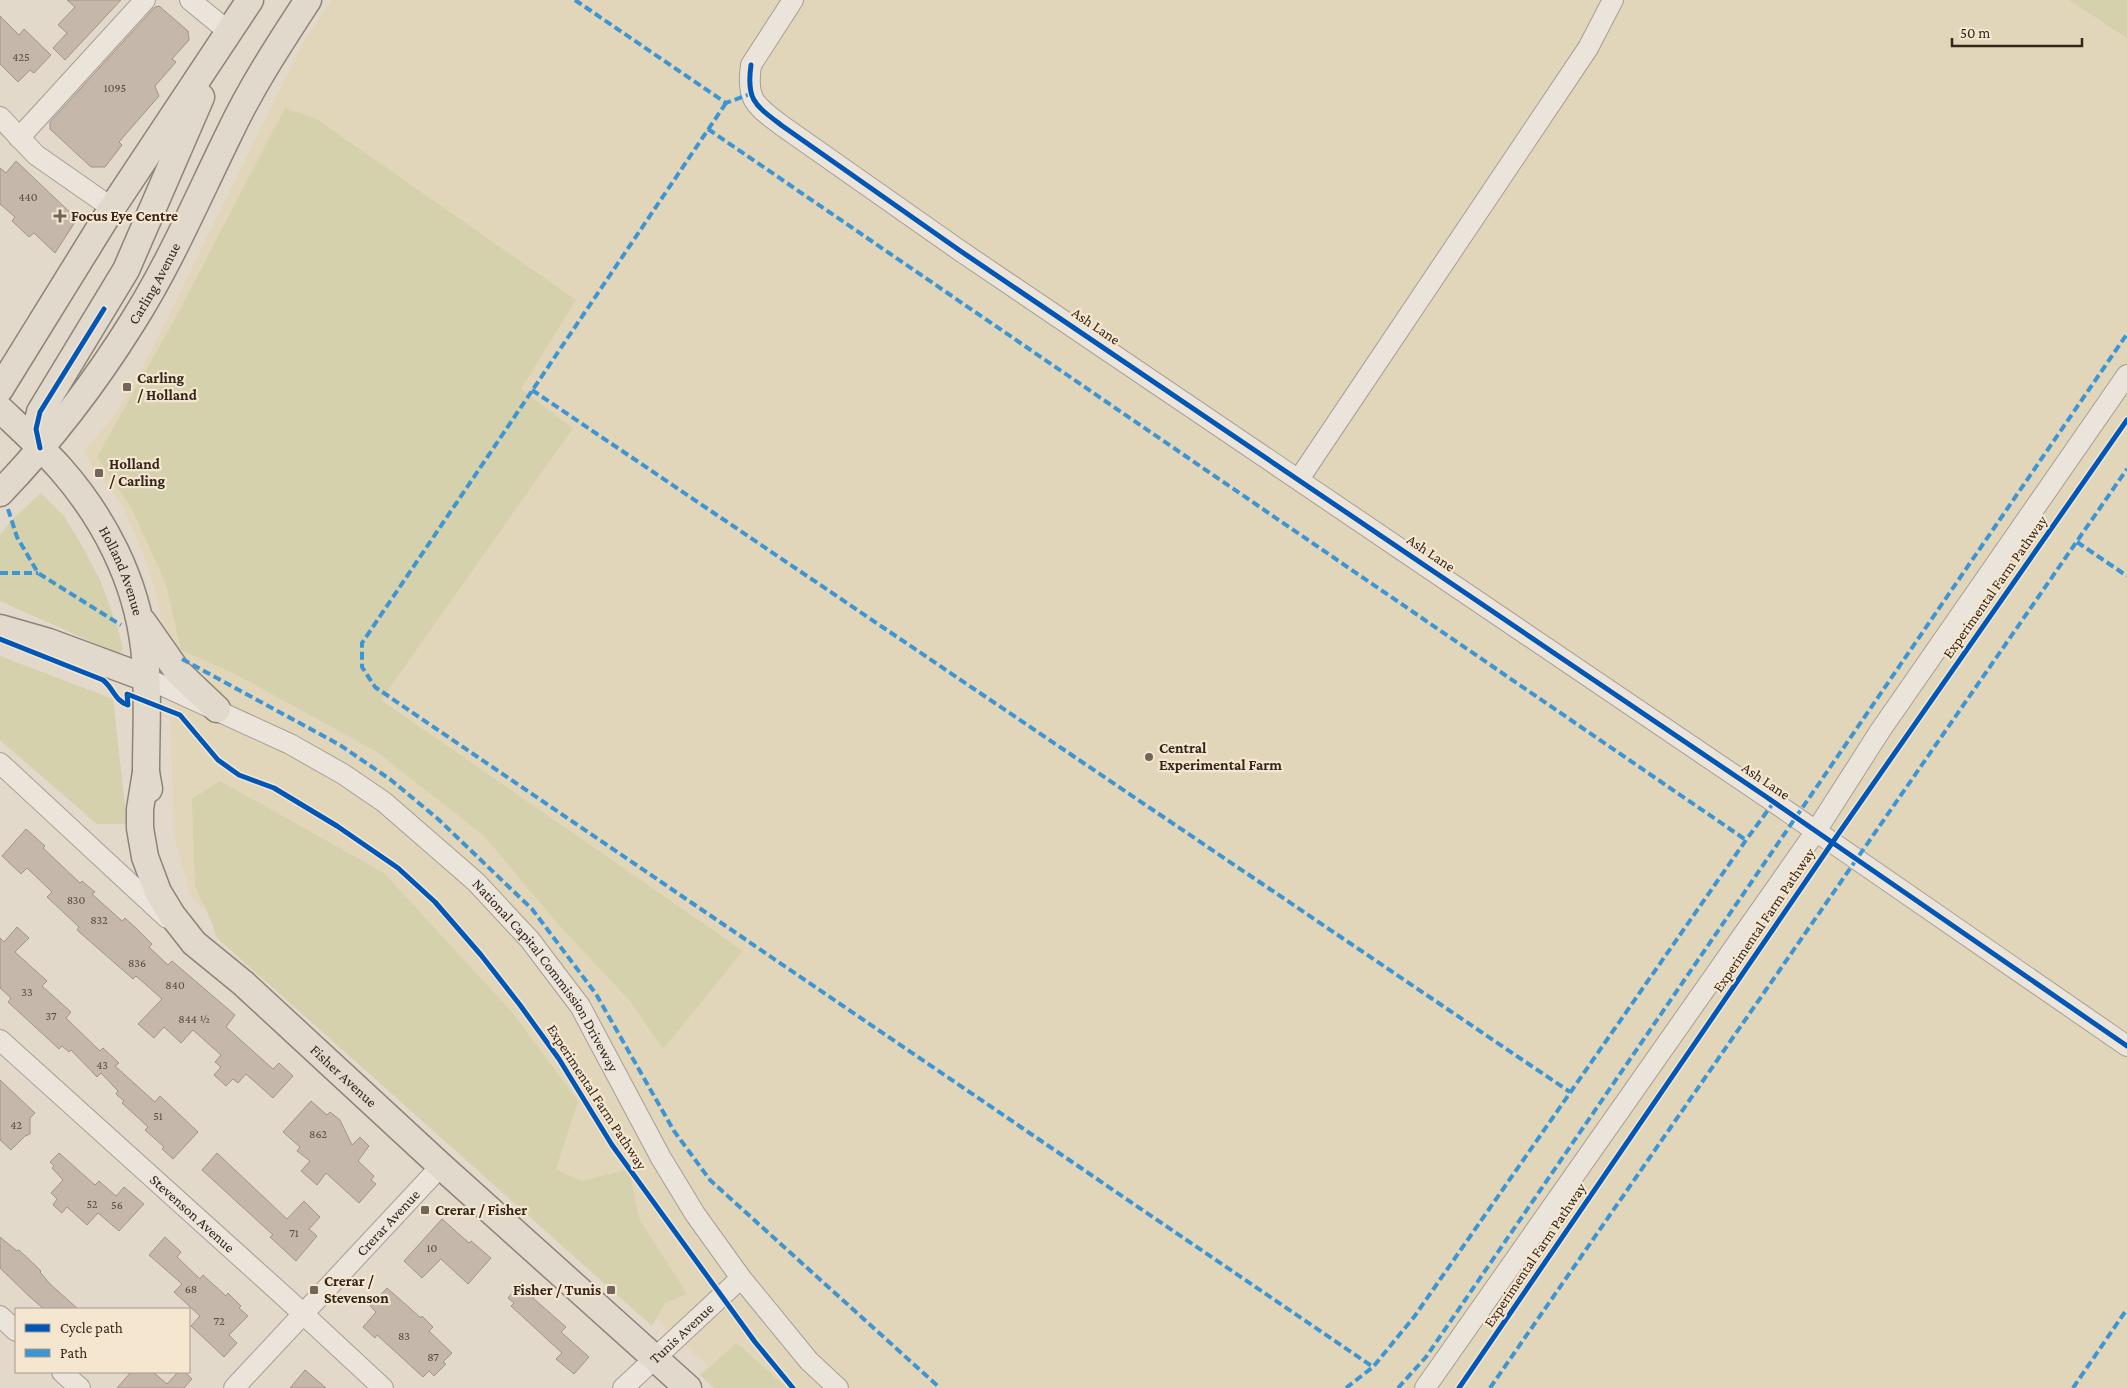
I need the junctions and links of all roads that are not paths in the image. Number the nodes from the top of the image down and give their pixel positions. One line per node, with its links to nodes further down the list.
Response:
1 (145, 0): 9 (street)
2 (190, 0): 7 (street)
3 (250, 0): 7 (main road)
4 (308, 0): 14 (main road, Carling Avenue)
5 (793, 0): 15 (street, Ash Lane)
6 (1613, 0): 15 (street)
7 (229, 32): 10 (main road); 14 (main road)
8 (0, 118): 9 (street)
9 (26, 145): 10 (street)
10 (112, 208): 12 (main road)
11 (2127, 375): 25 (street)
12 (0, 389)
13 (0, 409): 14 (main road, Holland Avenue)
14 (40, 448): 16 (main road, Carling Avenue); 18 (main road, Holland Avenue)
15 (1299, 478): 25 (street, Ash Lane)
16 (0, 493)
17 (0, 615): 20 (main road)
18 (138, 616): 21 (main road, Holland Avenue); 22 (main road)
19 (0, 628): 20 (main road)
20 (49, 642): 21 (main road)
21 (146, 678): 22 (street, National Capital Commission Driveway); 24 (main road, Holland Avenue)
22 (217, 709): 31 (street, National Capital Commission Driveway)
23 (0, 762): 26 (street, Fisher Avenue)
24 (146, 772): 26 (main road, Holland Avenue); 27 (main road, Holland Avenue)
25 (1816, 831): 29 (street, Ash Lane); 43 (street)
26 (194, 943): 27 (main road, Fisher Avenue)
27 (243, 983): 30 (main road, Fisher Avenue)
28 (0, 1040): 32 (street, Stevenson Avenue)
29 (2127, 1046)
30 (441, 1166): 32 (street, Crerar Avenue); 35 (main road, Fisher Avenue)
31 (741, 1278): 35 (street, Tunis Avenue); 42 (street, National Capital Commission Driveway)
32 (303, 1313): 38 (street, Crerar Avenue); 39 (street, Stevenson Avenue)
33 (0, 1316): 34 (street)
34 (15, 1330)
35 (655, 1359): 40 (street, Tunis Avenue); 41 (main road, Fisher Avenue)
36 (63, 1373): 37 (street)
37 (80, 1388)
38 (234, 1388)
39 (383, 1388)
40 (623, 1388)
41 (688, 1388)
42 (838, 1388)
43 (1425, 1388)

